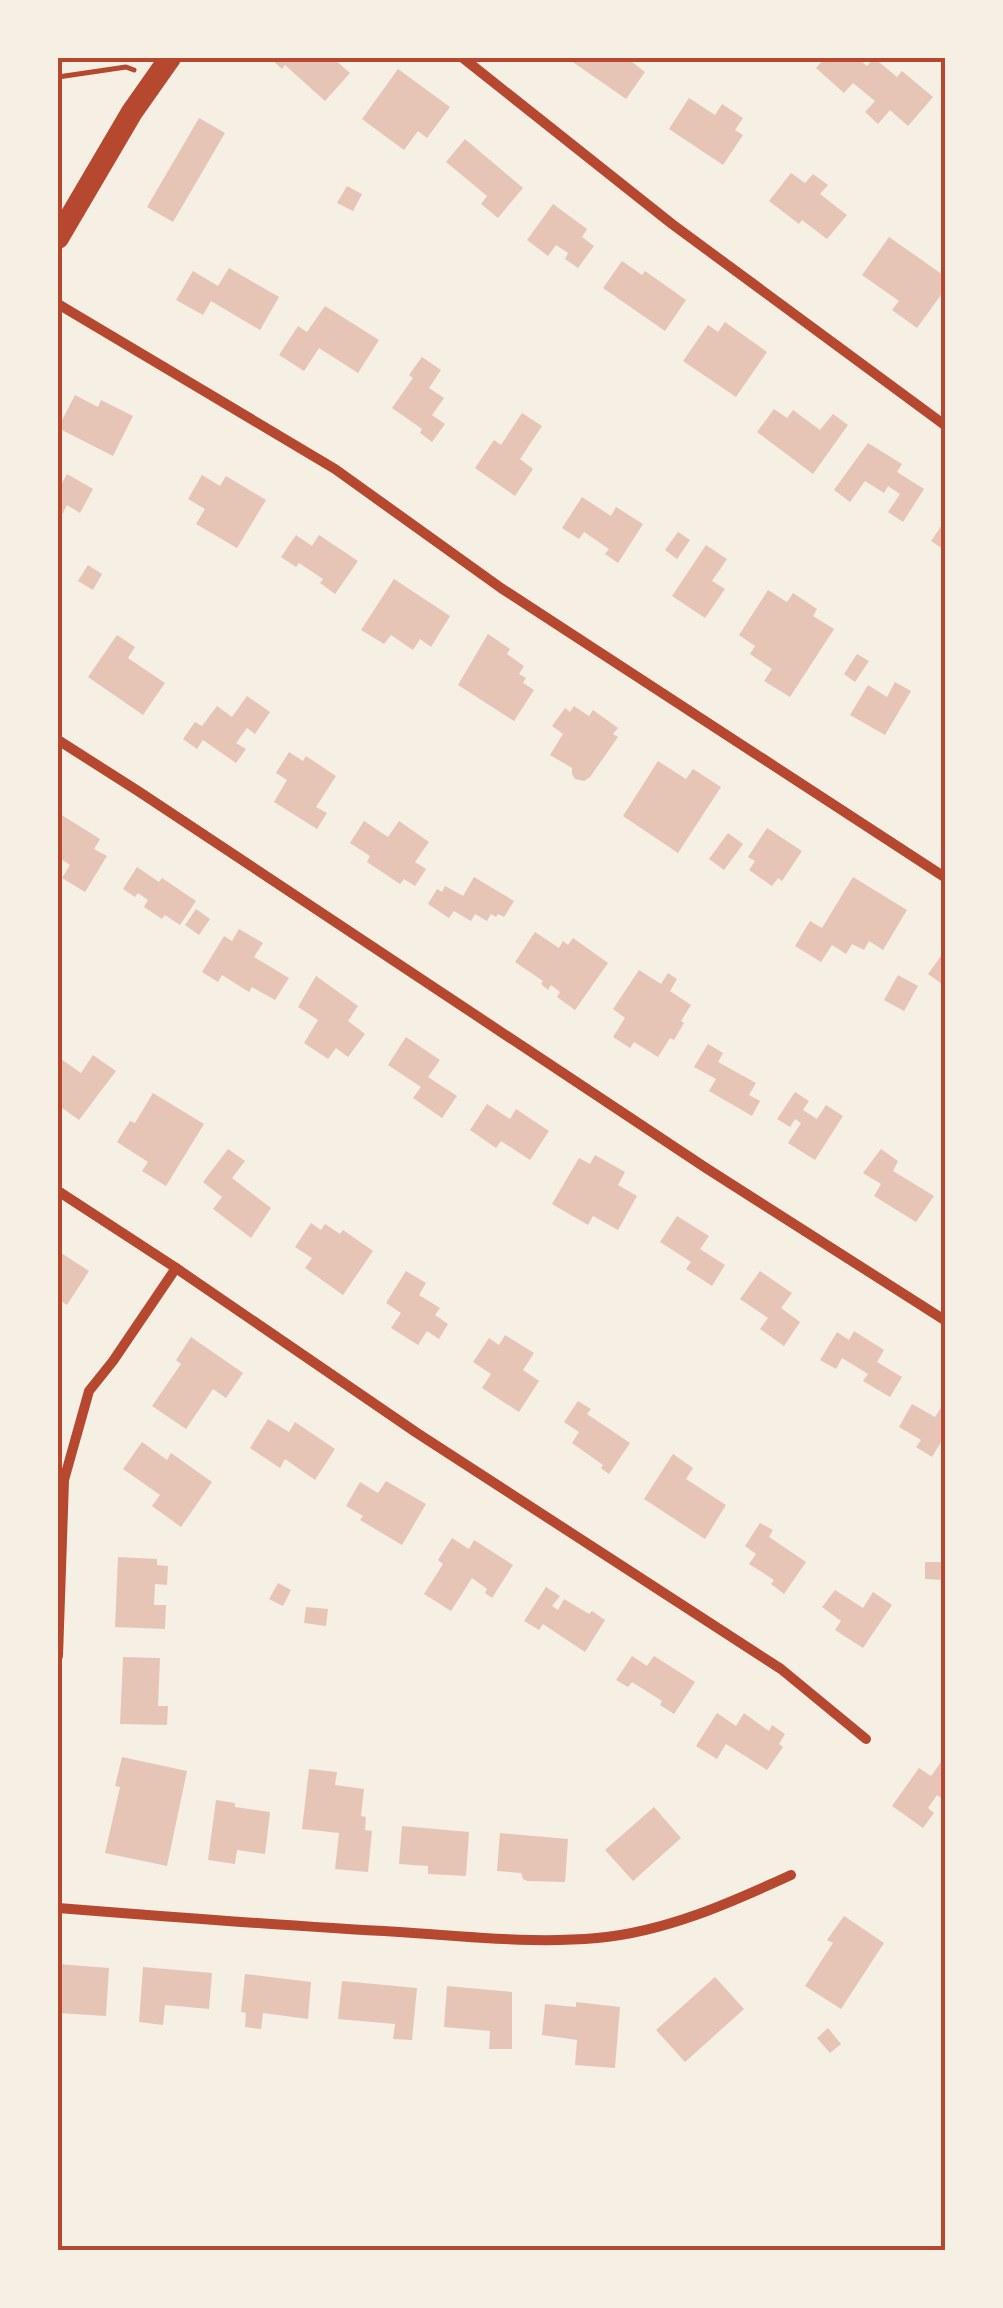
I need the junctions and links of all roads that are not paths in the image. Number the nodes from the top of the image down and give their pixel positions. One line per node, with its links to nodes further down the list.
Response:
1 (170, 58): 3 (main road)
2 (463, 58): 5 (street)
3 (58, 238)
4 (58, 304): 7 (street)
5 (946, 426)
6 (58, 740): 10 (street)
7 (946, 878)
8 (58, 1192): 9 (street)
9 (176, 1268): 11 (street); 12 (street)
10 (946, 1321)
11 (58, 1656)
12 (866, 1740)
13 (791, 1875): 14 (street)
14 (58, 1908)

